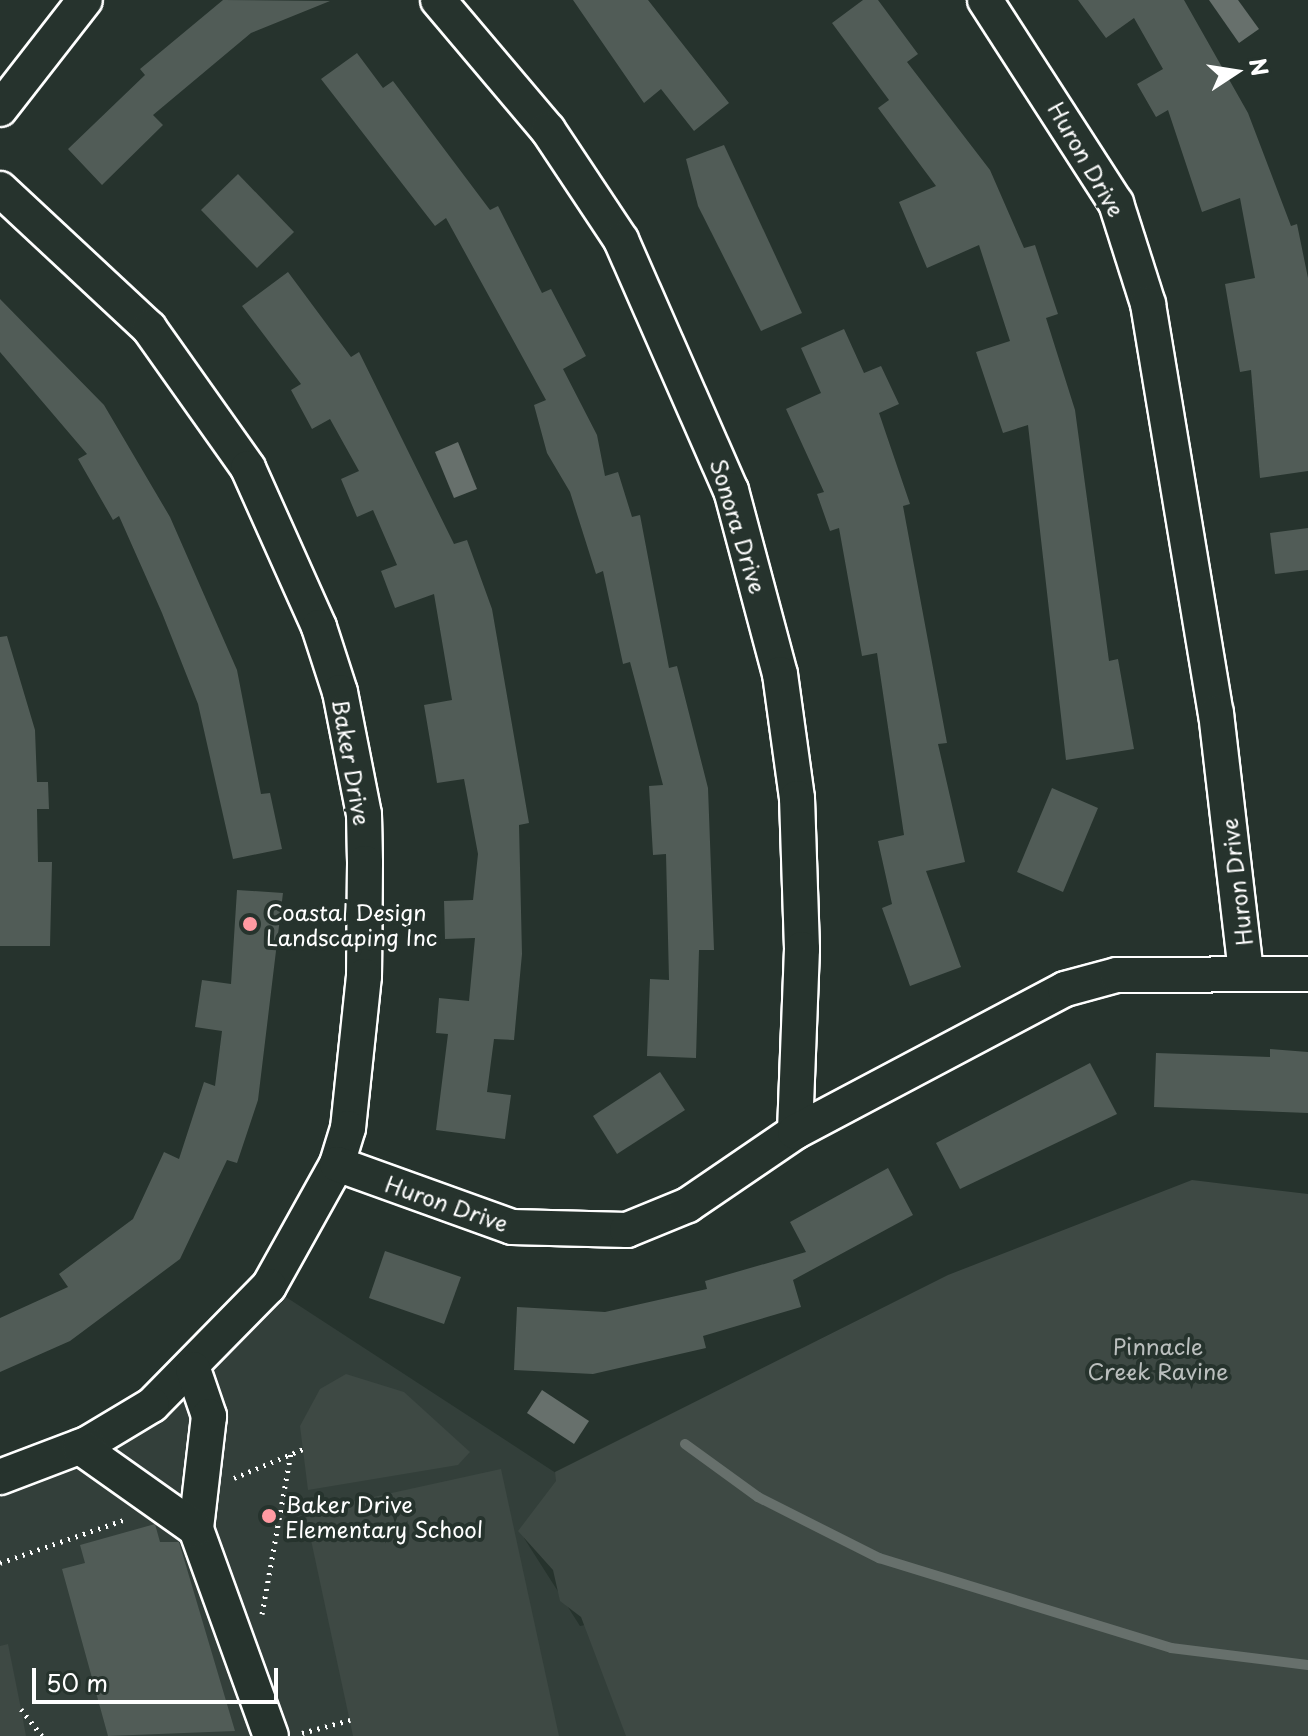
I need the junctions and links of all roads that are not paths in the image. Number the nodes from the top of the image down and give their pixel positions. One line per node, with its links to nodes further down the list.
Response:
1 (85, 0): 4 (street)
2 (438, 0): 8 (street, Sonora Drive)
3 (985, 0): 6 (street, Huron Drive)
4 (0, 109)
5 (0, 189): 9 (street, Baker Drive)
6 (1246, 973): 7 (street); 8 (street, Huron Drive)
7 (1308, 974)
8 (795, 1132): 9 (street, Huron Drive)
9 (337, 1164): 10 (street, Baker Drive)
10 (193, 1369): 11 (street, Baker Drive); 13 (street)
11 (80, 1447): 12 (street, Baker Drive); 13 (street)
12 (0, 1477)
13 (196, 1529): 14 (street)
14 (271, 1736)

